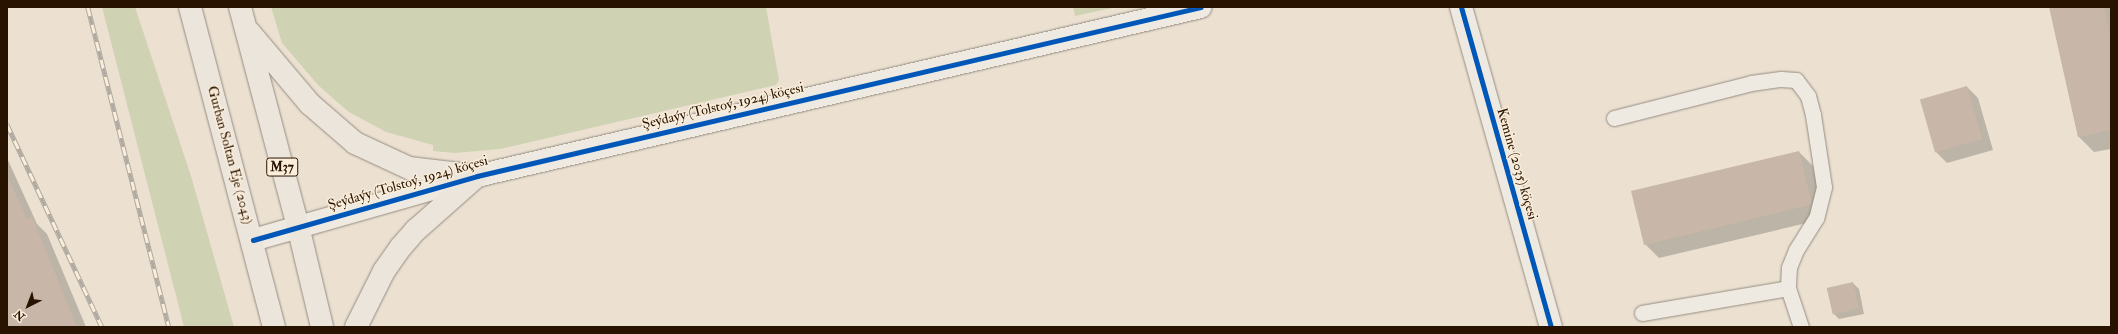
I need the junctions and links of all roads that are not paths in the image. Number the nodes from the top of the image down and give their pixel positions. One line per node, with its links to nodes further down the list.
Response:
1 (175, 7): 8 (highway)
2 (190, 7): 8 (highway, Gurban Soltan Eje (2043))
3 (240, 7): 6 (highway, M37)
4 (1201, 7): 9 (street, Şeýdaýy (Tolstoý, 1924) köçesi)
5 (1461, 7): 17 (street, Kemine (2035) köçesi)
6 (246, 28): 9 (highway); 10 (highway, M37)
7 (1614, 118): 12 (lane)
8 (226, 145): 11 (highway, Gurban Soltan Eje (2043))
9 (477, 176): 10 (street, Şeýdaýy (Tolstoý, 1924) köçesi); 16 (highway)
10 (298, 226): 11 (street, Şeýdaýy (Tolstoý, 1924) köçesi); 15 (highway, M37)
11 (253, 240): 14 (highway, Gurban Soltan Eje (2043))
12 (1788, 288): 13 (lane); 18 (lane)
13 (1642, 313)
14 (274, 327)
15 (322, 327)
16 (356, 327)
17 (1551, 327)
18 (1801, 327)

